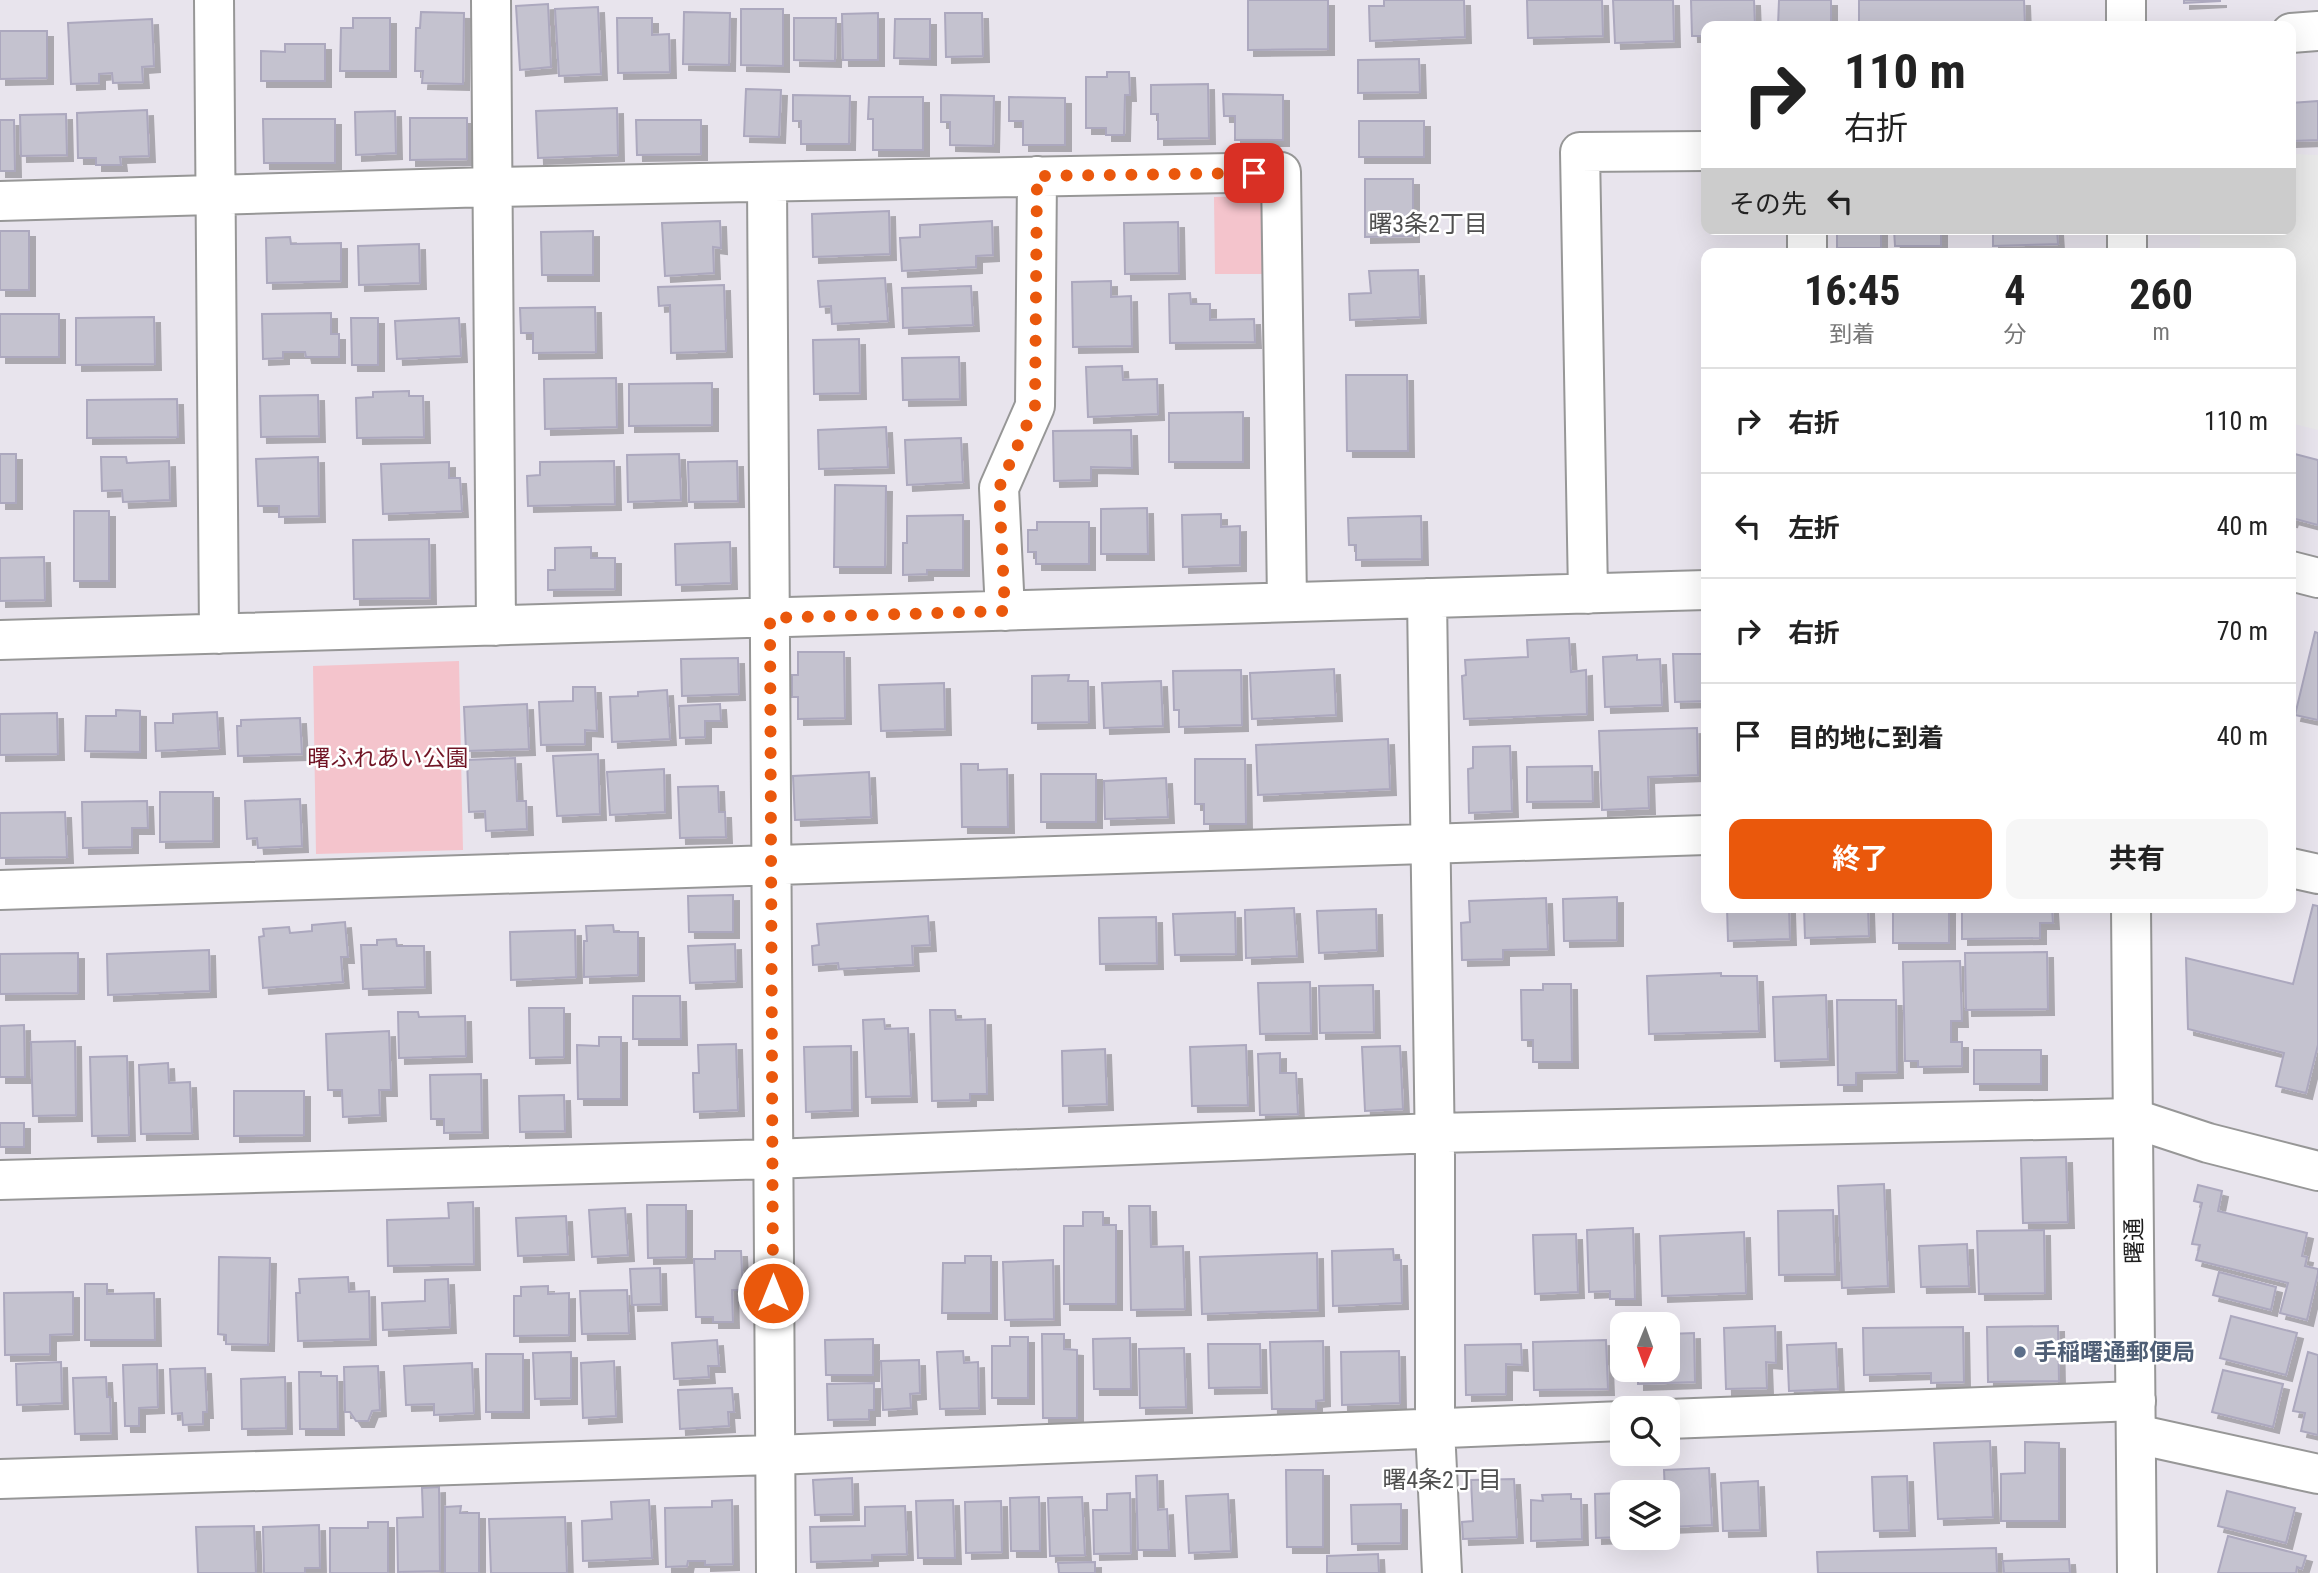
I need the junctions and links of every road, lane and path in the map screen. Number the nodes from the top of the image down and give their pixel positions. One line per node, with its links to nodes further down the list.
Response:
1 (214, 0): 11 (street)
2 (491, 0): 10 (street)
3 (2126, 0): 4 (street)
4 (2126, 21)
5 (2318, 31): 6 (street)
6 (2296, 33)
7 (1701, 151): 16 (street)
8 (1037, 176): 9 (street); 18 (street); 19 (street)
9 (767, 182): 10 (street); 20 (street)
10 (491, 187): 11 (street); 21 (street)
11 (215, 194): 12 (street); 22 (street)
12 (0, 201)
13 (2296, 572): 14 (street)
14 (2318, 578)
15 (1701, 590): 16 (street)
16 (1588, 594): 17 (street)
17 (1427, 598): 18 (street); 25 (street)
18 (1287, 603): 19 (street)
19 (1005, 611): 20 (street)
20 (770, 618): 21 (street); 26 (street)
21 (496, 626): 22 (street)
22 (219, 634): 23 (street)
23 (0, 640)
24 (1701, 835): 25 (street)
25 (1431, 844): 26 (street); 32 (street)
26 (770, 865): 29 (street); 33 (street)
27 (2296, 868): 28 (street)
28 (2318, 874)
29 (0, 890)
30 (2131, 913): 31 (street, 曙通)
31 (2132, 1118): 32 (street); 34 (street); 36 (street, 曙通)
32 (1435, 1132): 33 (street); 39 (street)
33 (772, 1159): 35 (street); 40 (street)
34 (2318, 1171)
35 (0, 1180)
36 (2136, 1417): 37 (street); 41 (street); 45 (street, 曙通)
37 (1680, 1419)
38 (1610, 1422): 39 (street)
39 (1436, 1429): 40 (street); 44 (street)
40 (775, 1455): 42 (street); 43 (street)
41 (2318, 1474)
42 (0, 1479)
43 (776, 1573)
44 (1442, 1573)
45 (2137, 1573)

